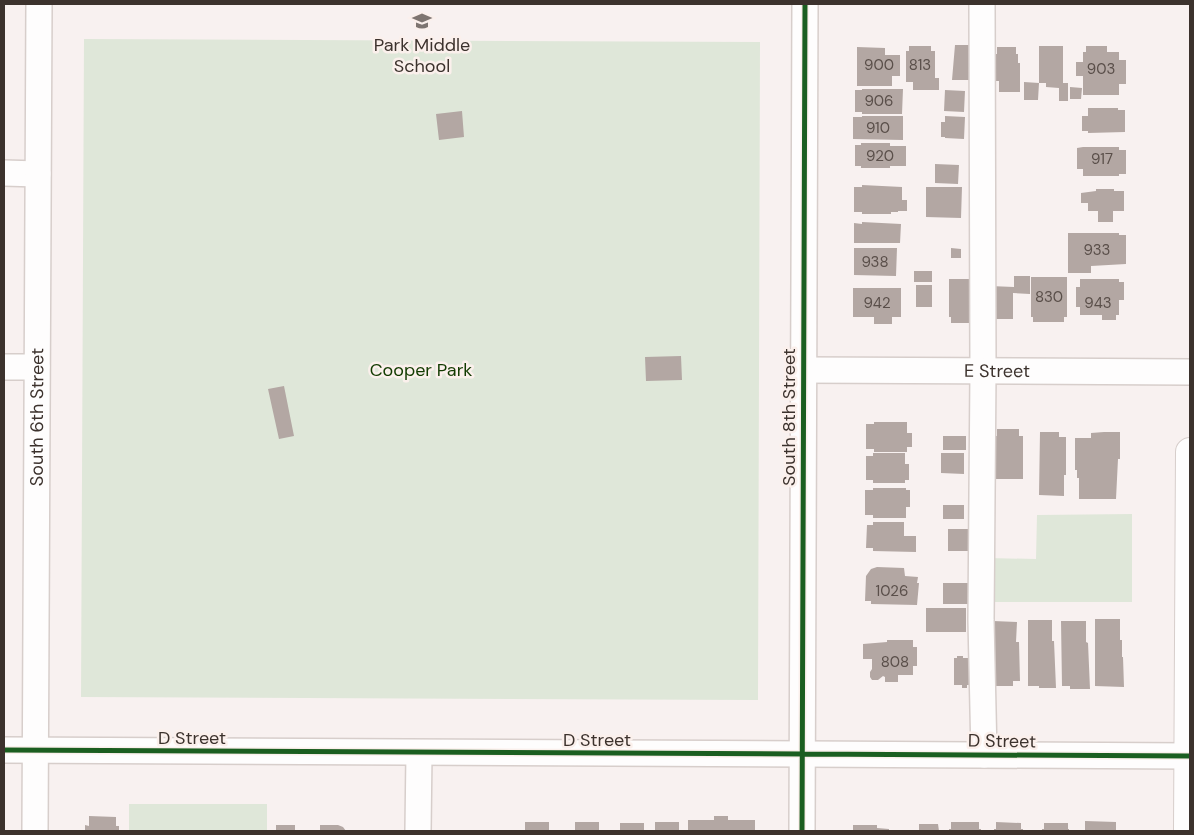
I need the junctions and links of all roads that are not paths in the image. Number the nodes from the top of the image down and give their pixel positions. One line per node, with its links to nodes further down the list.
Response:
1 (39, 4): 5 (street, South 6th Street)
2 (805, 4): 8 (street, South 8th Street)
3 (982, 4): 9 (street)
4 (4, 174): 5 (street)
5 (38, 174): 7 (street, South 6th Street)
6 (4, 367): 7 (street)
7 (37, 367): 14 (street, South 6th Street)
8 (803, 370): 9 (street, E Street); 16 (street, South 8th Street)
9 (983, 371): 10 (street, E Street); 17 (street)
10 (1190, 372)
11 (1190, 452): 12 (main road)
12 (1190, 559): 18 (main road)
13 (4, 750): 14 (street, D Street)
14 (36, 750): 15 (street, D Street); 19 (street, South 6th Street)
15 (419, 753): 16 (street, D Street); 20 (street)
16 (801, 754): 17 (street, D Street); 21 (street, South 8th Street)
17 (984, 755): 18 (street, D Street)
18 (1190, 756): 22 (main road)
19 (35, 831)
20 (418, 831)
21 (802, 831)
22 (1188, 831)

